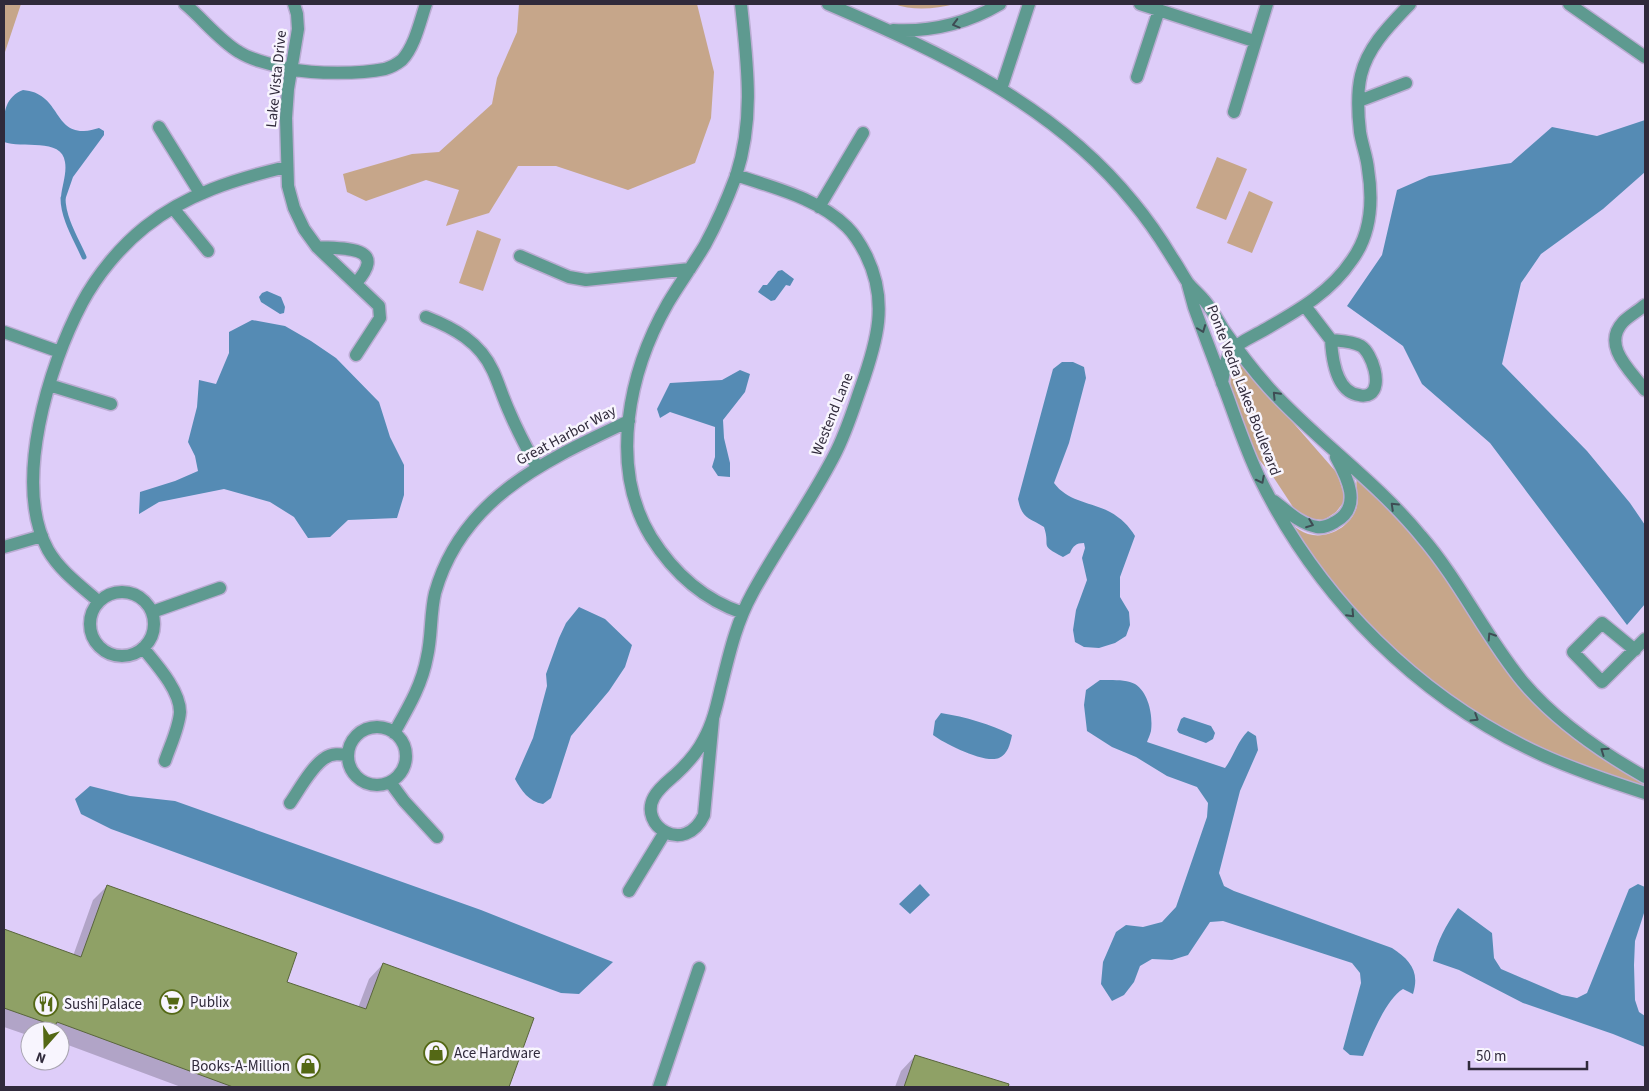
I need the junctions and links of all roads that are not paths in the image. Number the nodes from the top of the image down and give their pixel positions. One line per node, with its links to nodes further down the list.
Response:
1 (185, 4): 16 (street)
2 (294, 4): 16 (street, Lake Vista Drive)
3 (426, 4): 16 (street)
4 (740, 4): 25 (street, Great Harbor Way)
5 (828, 4): 13 (street, Ponte Vedra Lakes Boulevard)
6 (1000, 4): 13 (street, one-way to 13)
7 (1029, 4): 19 (street)
8 (1140, 4): 12 (street)
9 (1267, 4): 14 (street)
10 (1410, 4): 20 (street)
11 (1569, 4): 15 (street)
12 (1159, 10): 14 (street); 17 (street)
13 (887, 29): 19 (street, Ponte Vedra Lakes Boulevard)
14 (1254, 41): 21 (street)
15 (1645, 57)
16 (292, 69): 24 (street, Lake Vista Drive)
17 (1137, 77)
18 (1406, 83): 20 (street)
19 (1001, 89): 33 (street, Ponte Vedra Lakes Boulevard)
20 (1359, 101): 36 (street)
21 (1234, 112)
22 (159, 127): 26 (street)
23 (863, 133): 27 (street)
24 (286, 167): 26 (street); 29 (street, Lake Vista Drive)
25 (736, 176): 27 (street, Westend Lane); 32 (street, Great Harbor Way)
26 (200, 193): 28 (street)
27 (819, 207): 56 (street, Westend Lane)
28 (173, 208): 30 (street); 41 (street)
29 (317, 247): 34 (street, Lake Vista Drive); 34 (street)
30 (208, 251)
31 (520, 256): 32 (street)
32 (690, 269): 47 (street, Great Harbor Way)
33 (1187, 282): 40 (street, Ponte Vedra Lakes Boulevard); 43 (street, Ponte Vedra Lakes Boulevard, one-way to 43)
34 (356, 283): 42 (street, Lake Vista Drive)
35 (1645, 305): 45 (street)
36 (1305, 306): 39 (street); 40 (street)
37 (426, 317): 49 (street)
38 (4, 332): 41 (street)
39 (1331, 340): 39 (street)
40 (1236, 347): 43 (street); 48 (street, Ponte Vedra Lakes Boulevard, one-way to 40)
41 (60, 352): 44 (street)
42 (356, 356)
43 (1222, 383): 50 (street, Ponte Vedra Lakes Boulevard, one-way to 50)
44 (49, 385): 46 (street); 51 (street)
45 (1645, 390)
46 (110, 404)
47 (629, 421): 49 (street, Great Harbor Way); 56 (street)
48 (1330, 448): 50 (street, one-way to 48); 64 (street, Ponte Vedra Lakes Boulevard, one-way to 48)
49 (537, 467): 61 (street, Great Harbor Way)
50 (1270, 498): 66 (street, Ponte Vedra Lakes Boulevard, one-way to 66)
51 (42, 536): 52 (street); 54 (street)
52 (4, 547)
53 (220, 588): 55 (street)
54 (98, 601): 55 (street); 58 (street)
55 (152, 612): 58 (street)
56 (743, 613): 60 (street, Westend Lane)
57 (1645, 639): 59 (street)
58 (143, 648): 63 (street)
59 (1635, 650): 59 (street)
60 (713, 719): 68 (street); 68 (street)
61 (394, 733): 62 (street); 65 (street)
62 (348, 755): 65 (street); 67 (street)
63 (165, 761)
64 (1645, 776)
65 (390, 782): 69 (street)
66 (1645, 793)
67 (290, 803)
68 (665, 832): 70 (street)
69 (437, 837)
70 (629, 891)
71 (699, 968): 72 (street)
72 (659, 1087)

